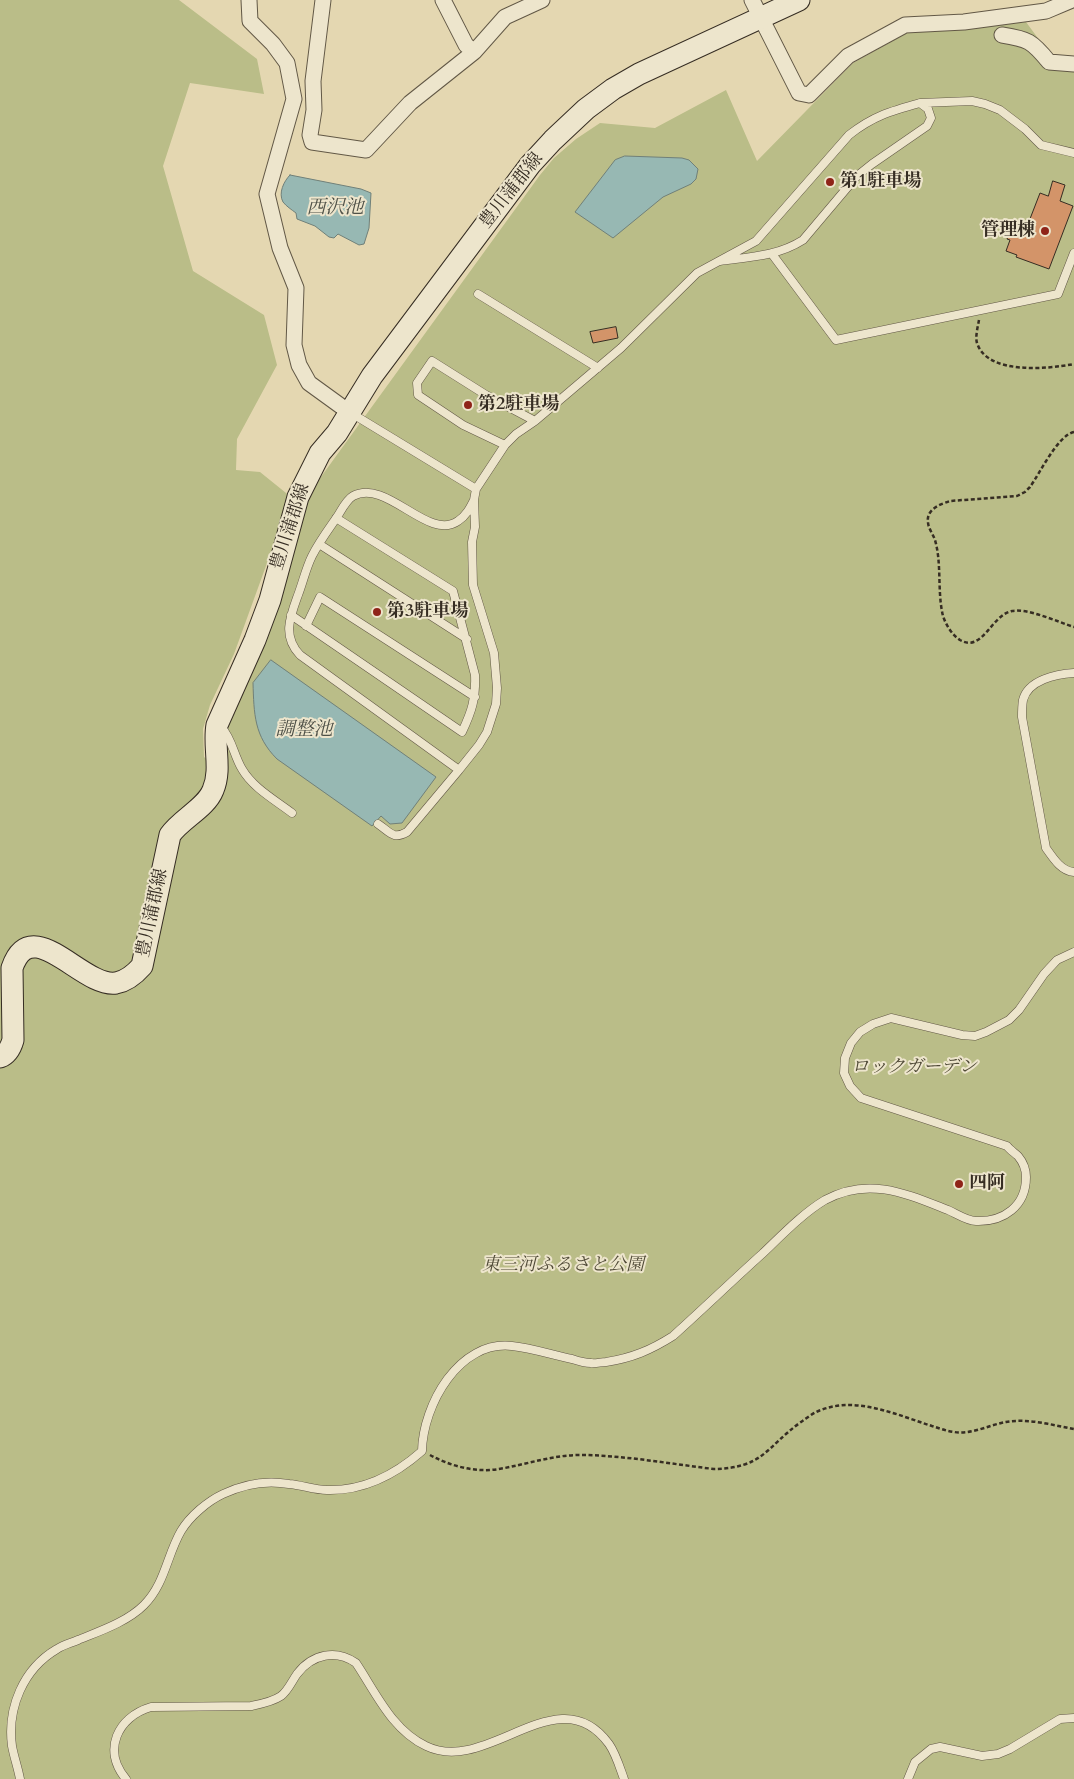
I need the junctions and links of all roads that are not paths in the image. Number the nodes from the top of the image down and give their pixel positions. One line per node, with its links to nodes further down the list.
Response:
1 (249, 0): 18 (street)
2 (324, 0): 9 (street)
3 (443, 0): 9 (street)
4 (542, 0): 9 (street)
5 (799, 0): 7 (main road, 豊川蒲郡線)
6 (1072, 0): 7 (street)
7 (757, 8): 18 (main road, 豊川蒲郡線)
8 (1002, 35): 10 (street)
9 (474, 52)
10 (1074, 64)
11 (920, 103): 12 (lane); 13 (lane); 15 (lane)
12 (1074, 153)
13 (772, 254): 14 (lane); 15 (lane)
14 (1074, 254)
15 (720, 261): 17 (lane)
16 (478, 294): 17 (lane)
17 (598, 368): 19 (lane)
18 (349, 412): 21 (lane); 30 (main road, 豊川蒲郡線)
19 (535, 421): 20 (lane); 20 (lane)
20 (505, 445): 21 (lane)
21 (476, 489): 22 (lane)
22 (474, 500): 23 (lane); 31 (lane)
23 (336, 518): 24 (lane); 27 (lane)
24 (319, 544): 25 (lane); 27 (lane)
25 (291, 615): 26 (lane); 31 (lane)
26 (306, 626): 29 (lane); 29 (lane)
27 (466, 639): 29 (lane)
28 (1074, 673): 34 (lane)
29 (474, 697)
30 (217, 725): 32 (lane); 36 (main road, 豊川蒲郡線)
31 (459, 770): 33 (lane)
32 (292, 812)
33 (378, 824)
34 (1074, 872)
35 (1074, 952): 38 (lane)
36 (0, 1056)
37 (1074, 1718): 41 (lane)
38 (20, 1779)
39 (126, 1779): 40 (lane)
40 (624, 1779)
41 (908, 1779)

